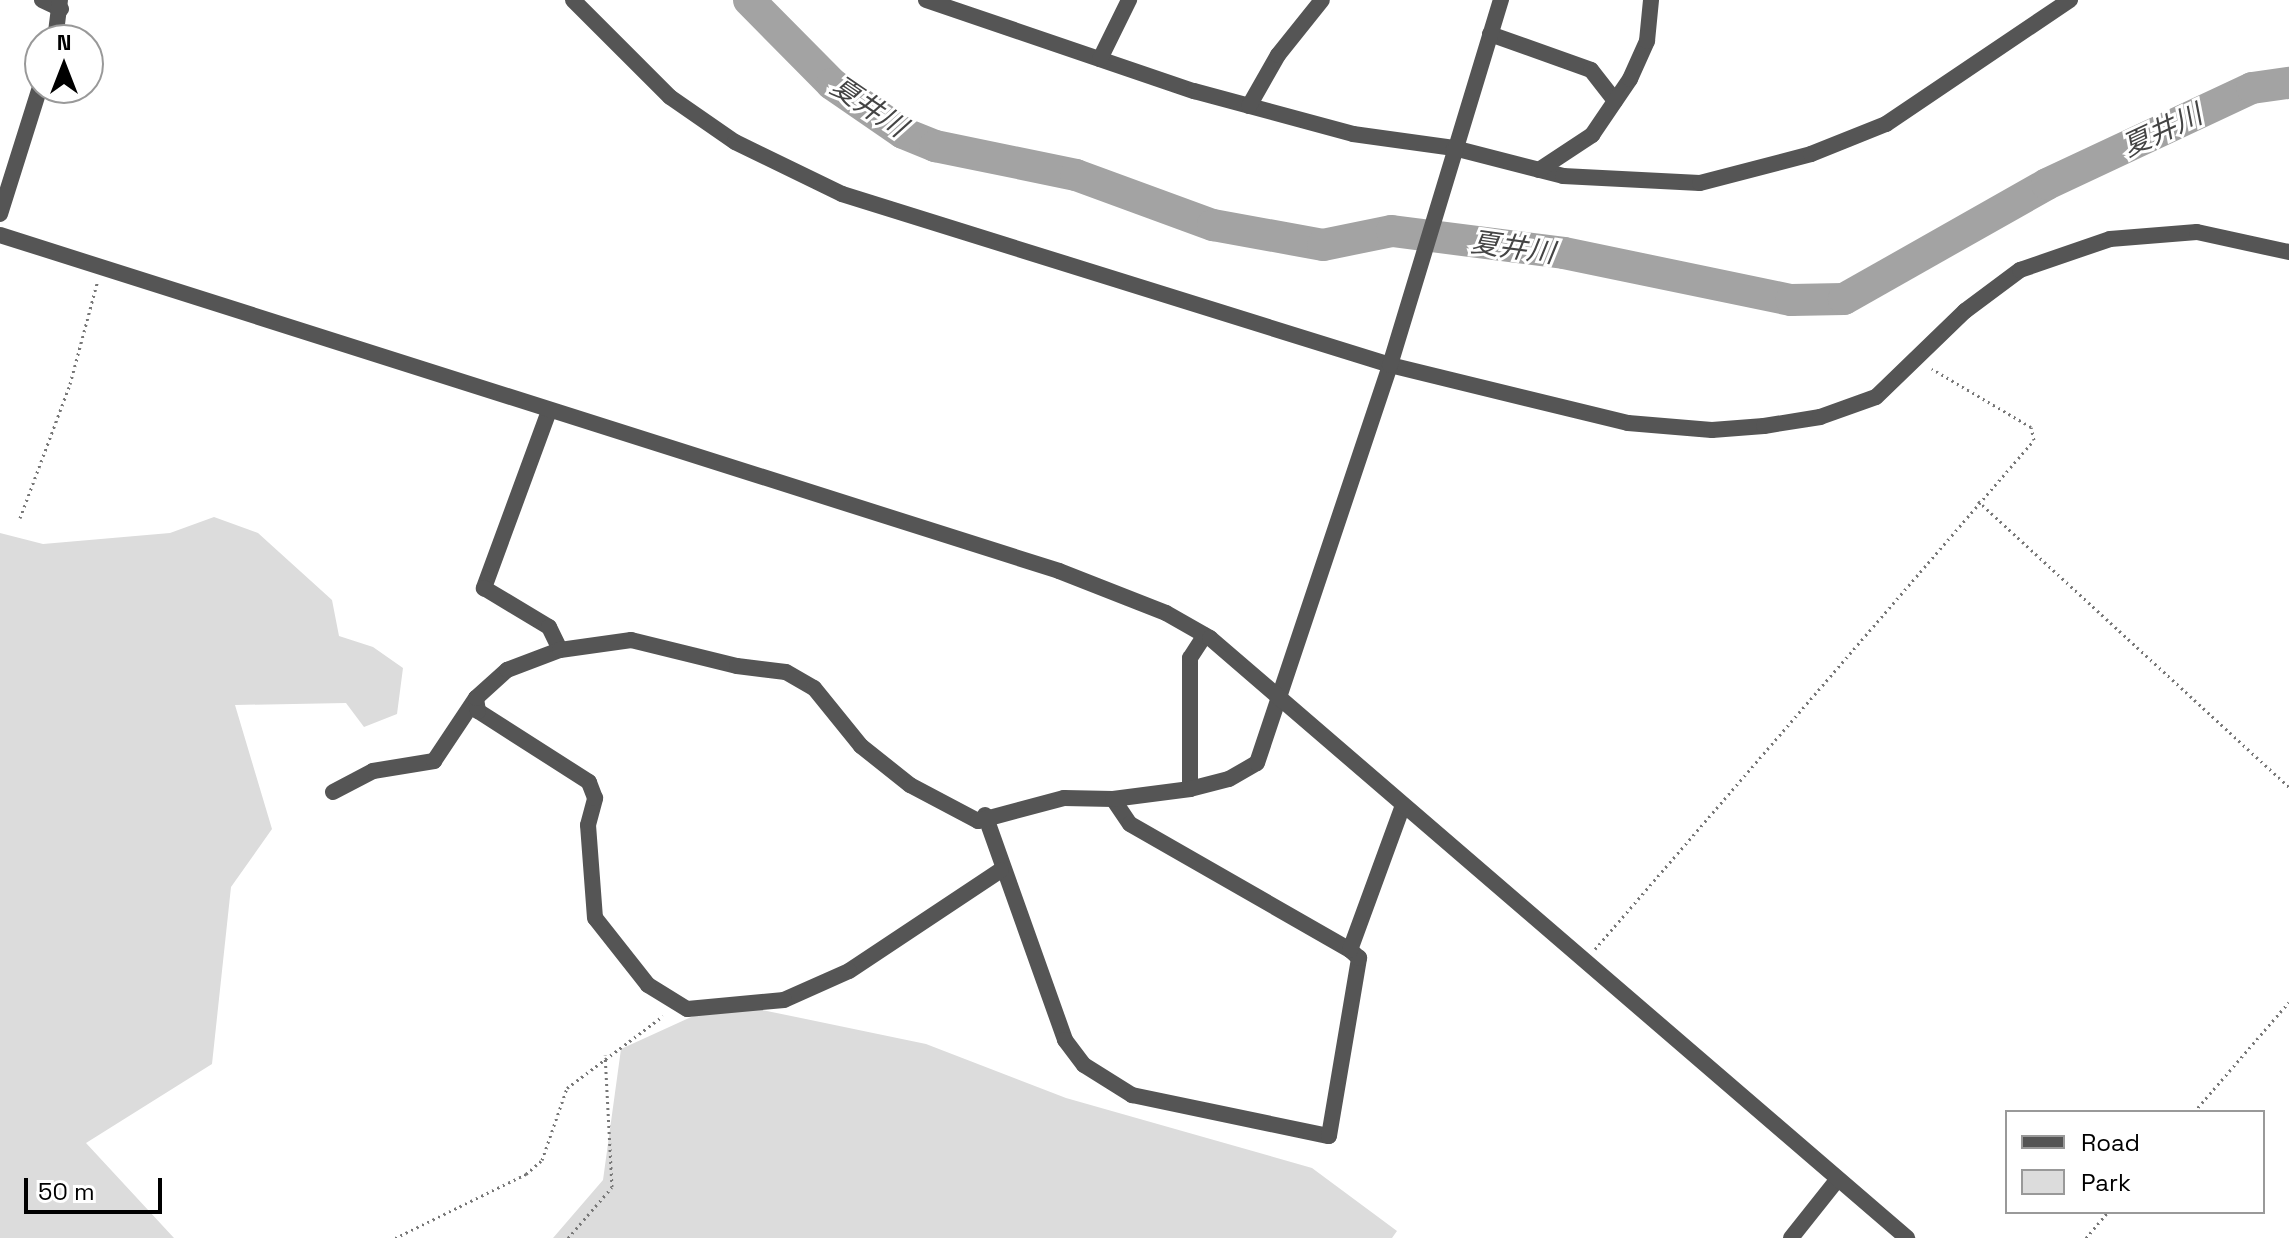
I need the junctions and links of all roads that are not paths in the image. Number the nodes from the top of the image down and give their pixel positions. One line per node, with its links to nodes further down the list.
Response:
1 (42, 0): 9 (street)
2 (573, 0): 20 (street)
3 (926, 0): 11 (street)
4 (1129, 0): 11 (street)
5 (1322, 0): 14 (street)
6 (1501, 0): 10 (street)
7 (1651, 0): 12 (street)
8 (2070, 0): 16 (street)
9 (60, 5)
10 (1490, 34): 12 (street); 15 (street)
11 (1100, 59): 14 (street)
12 (1615, 101): 16 (street)
13 (35, 104): 17 (street)
14 (1249, 106): 15 (street)
15 (1454, 148): 16 (street); 20 (street)
16 (1539, 170)
17 (0, 214)
18 (0, 235): 21 (street)
19 (2289, 252): 20 (street)
20 (1392, 358): 25 (street)
21 (549, 411): 22 (street); 23 (street)
22 (1205, 635): 25 (street); 26 (street)
23 (560, 650): 24 (street); 30 (street)
24 (476, 698): 27 (street); 31 (street)
25 (1278, 699): 26 (street); 29 (street)
26 (1190, 789): 28 (street)
27 (333, 792)
28 (1113, 799): 30 (street); 32 (street)
29 (1403, 805): 32 (street); 33 (street)
30 (985, 815): 31 (street)
31 (1001, 870): 32 (street)
32 (1350, 950)
33 (1838, 1179): 34 (street); 35 (street)
34 (1791, 1238)
35 (1907, 1238)

